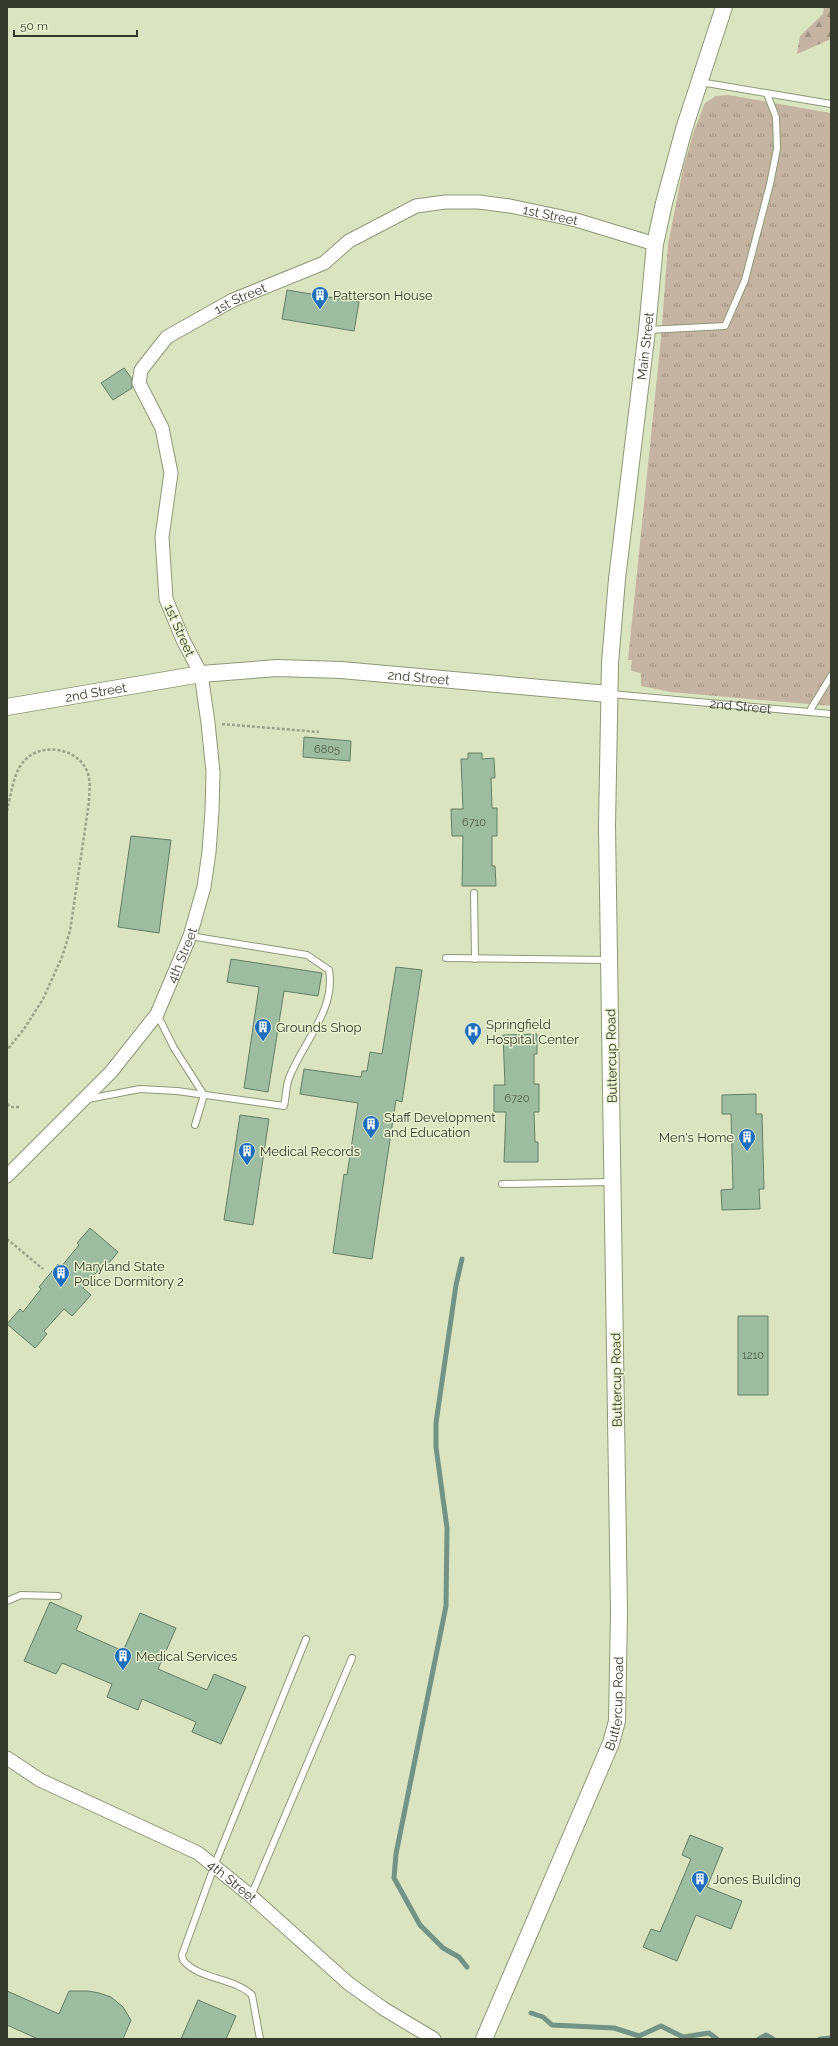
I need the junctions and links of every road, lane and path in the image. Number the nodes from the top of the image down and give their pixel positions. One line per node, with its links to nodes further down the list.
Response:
1 (724, 7): 2 (street, Main Street)
2 (699, 82): 3 (lane); 5 (street, Main Street)
3 (767, 94): 4 (lane); 6 (lane)
4 (831, 104)
5 (655, 244): 6 (street, Main Street); 7 (street, 1st Street)
6 (647, 330): 9 (street, Main Street)
7 (201, 674): 9 (street, 2nd Street); 10 (street, 2nd Street); 13 (street, 4th Street)
8 (831, 676): 11 (lane)
9 (609, 694): 11 (lane, 2nd Street); 20 (street, Buttercup Road)
10 (7, 707)
11 (809, 712): 12 (lane, 2nd Street)
12 (831, 714)
13 (208, 723): 14 (path); 17 (street, 4th Street)
14 (319, 732)
15 (7, 811): 22 (path)
16 (474, 893): 19 (lane)
17 (190, 936): 21 (street, 4th Street); 23 (lane)
18 (446, 958): 19 (lane)
19 (475, 959): 20 (lane)
20 (609, 960): 29 (street, Buttercup Road)
21 (157, 1014): 23 (lane); 24 (street, 4th Street)
22 (7, 1050)
23 (204, 1095): 24 (lane); 27 (lane)
24 (84, 1100): 28 (street, 4th Street)
25 (7, 1104): 26 (path)
26 (20, 1107)
27 (195, 1125)
28 (7, 1176)
29 (613, 1182): 30 (lane); 42 (street, Buttercup Road)
30 (502, 1184)
31 (7, 1239): 32 (path)
32 (43, 1269)
33 (58, 1596): 34 (lane)
34 (7, 1601)
35 (306, 1639): 38 (lane)
36 (352, 1658): 39 (lane)
37 (8, 1761): 38 (street, 4th Street)
38 (215, 1864): 39 (street, 4th Street); 40 (lane)
39 (251, 1896): 41 (street, 4th Street)
40 (260, 2039)
41 (434, 2039)
42 (484, 2039)

